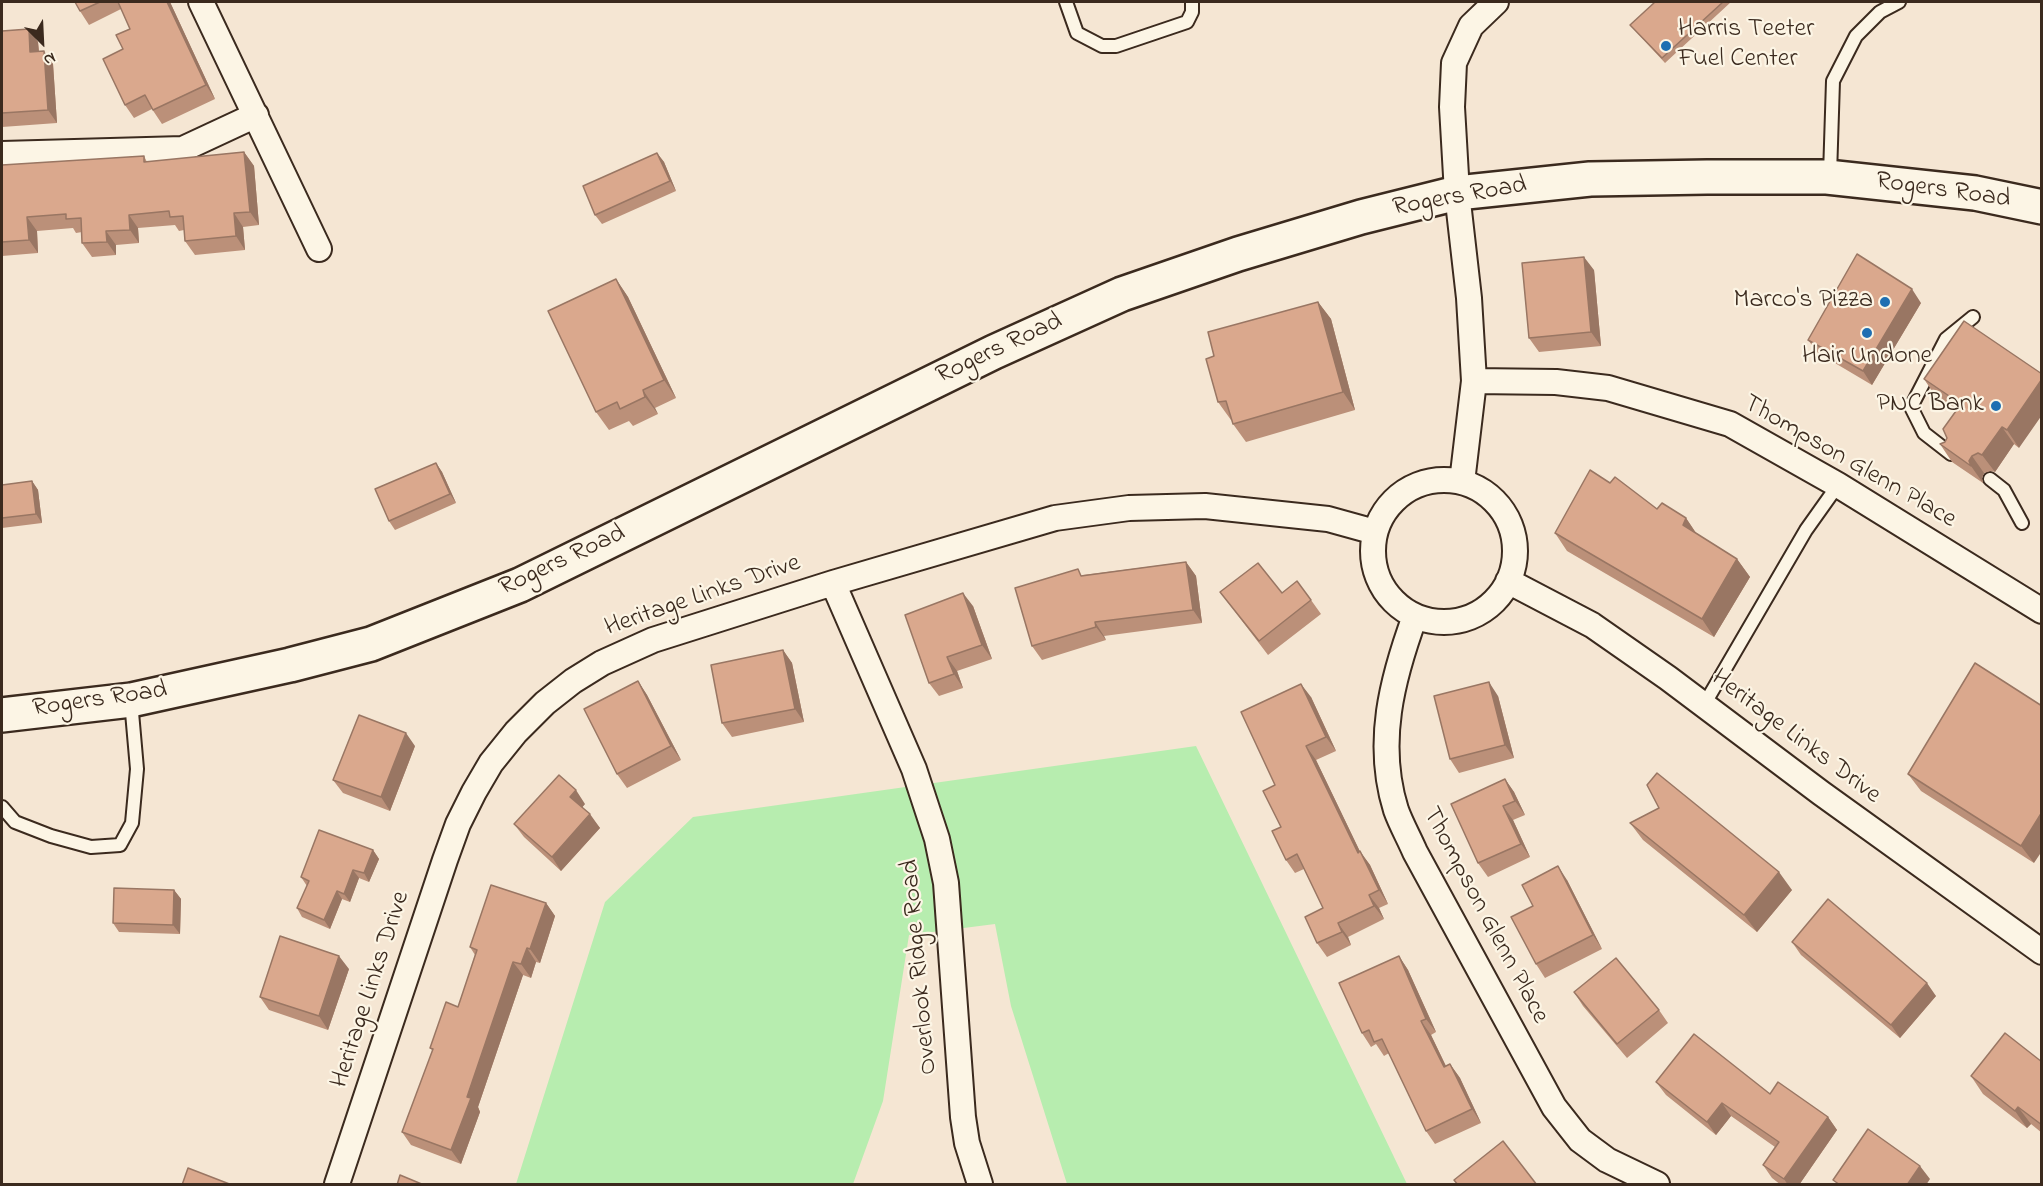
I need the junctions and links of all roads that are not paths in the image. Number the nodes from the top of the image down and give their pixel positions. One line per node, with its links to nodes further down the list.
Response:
1 (201, 2): 7 (street)
2 (1066, 2): 3 (lane)
3 (1192, 2)
4 (1496, 2): 10 (street)
5 (1899, 2): 6 (lane)
6 (1876, 7): 9 (lane)
7 (256, 115): 8 (street); 12 (street)
8 (2, 154)
9 (1830, 177): 10 (main road, Rogers Road); 11 (main road, Rogers Road)
10 (1457, 193): 14 (street); 25 (main road, Rogers Road)
11 (2042, 207)
12 (319, 249)
13 (1973, 317): 15 (lane)
14 (1474, 381): 17 (street); 18 (street, Thompson Glenn Place)
15 (1951, 454)
16 (1990, 479): 19 (lane)
17 (1462, 482): 20 (street); 21 (street)
18 (1838, 485): 23 (street, Thompson Glenn Place); 26 (lane)
19 (2022, 523)
20 (1375, 532): 22 (street, Heritage Links Drive); 24 (street)
21 (1508, 581): 24 (street); 26 (street, Heritage Links Drive)
22 (833, 583): 30 (street, Heritage Links Drive); 31 (street, Overlook Ridge Road)
23 (2039, 603)
24 (1415, 616): 32 (street, Thompson Glenn Place)
25 (131, 699): 27 (main road, Rogers Road); 28 (lane)
26 (1704, 705): 29 (street, Heritage Links Drive)
27 (2, 715)
28 (2, 807)
29 (2042, 952)
30 (337, 1185)
31 (980, 1185)
32 (1657, 1185)

